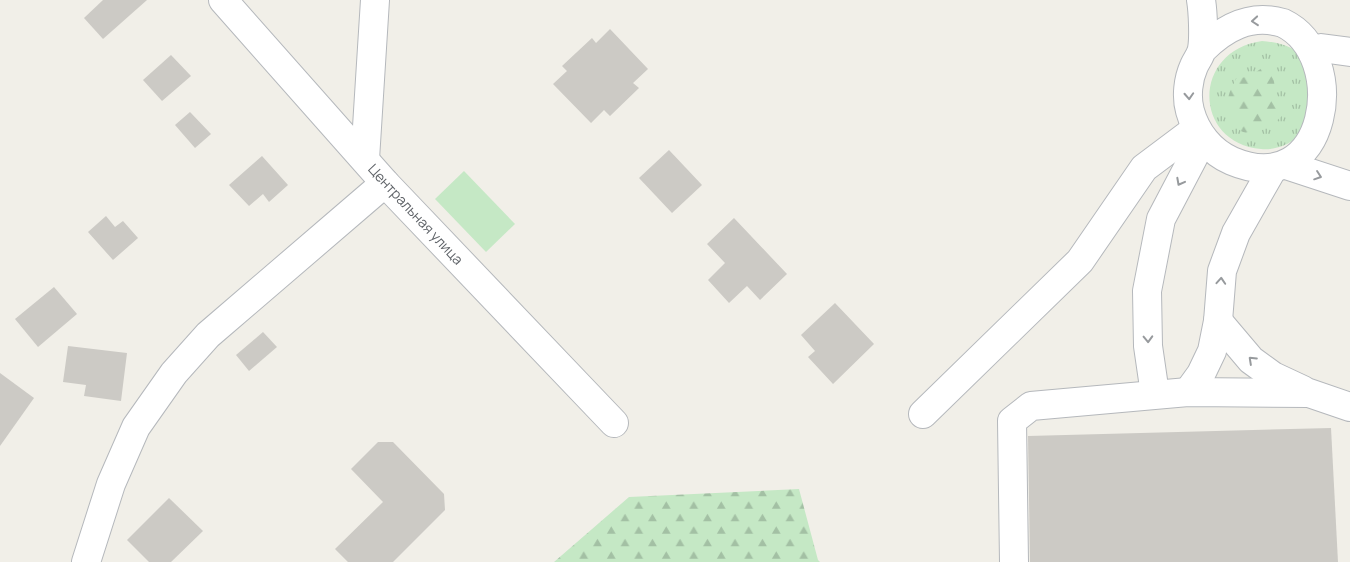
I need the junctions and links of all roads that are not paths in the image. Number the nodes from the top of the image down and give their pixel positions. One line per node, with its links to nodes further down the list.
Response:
1 (223, 0): 10 (street, Центральная улица)
2 (376, 0): 10 (street)
3 (1201, 0): 7 (street)
4 (1275, 0): 5 (street)
5 (1296, 27): 6 (street); 7 (street, one-way to 7)
6 (1321, 48): 8 (street); 11 (street)
7 (1202, 50): 9 (street, one-way to 9)
8 (1350, 52)
9 (1200, 134): 11 (street); 17 (street, one-way to 17); 19 (street)
10 (365, 159): 12 (street, Центральная улица)
11 (1279, 166): 13 (street, one-way to 13); 14 (street, one-way to 11)
12 (385, 183): 20 (street, Центральная улица); 21 (street)
13 (1350, 186)
14 (1218, 320): 15 (street); 16 (street, one-way to 14)
15 (1188, 392): 16 (street); 17 (street)
16 (1309, 393): 18 (street)
17 (1155, 394): 22 (street)
18 (1350, 407)
19 (923, 414)
20 (614, 423)
21 (86, 562)
22 (1014, 562)

